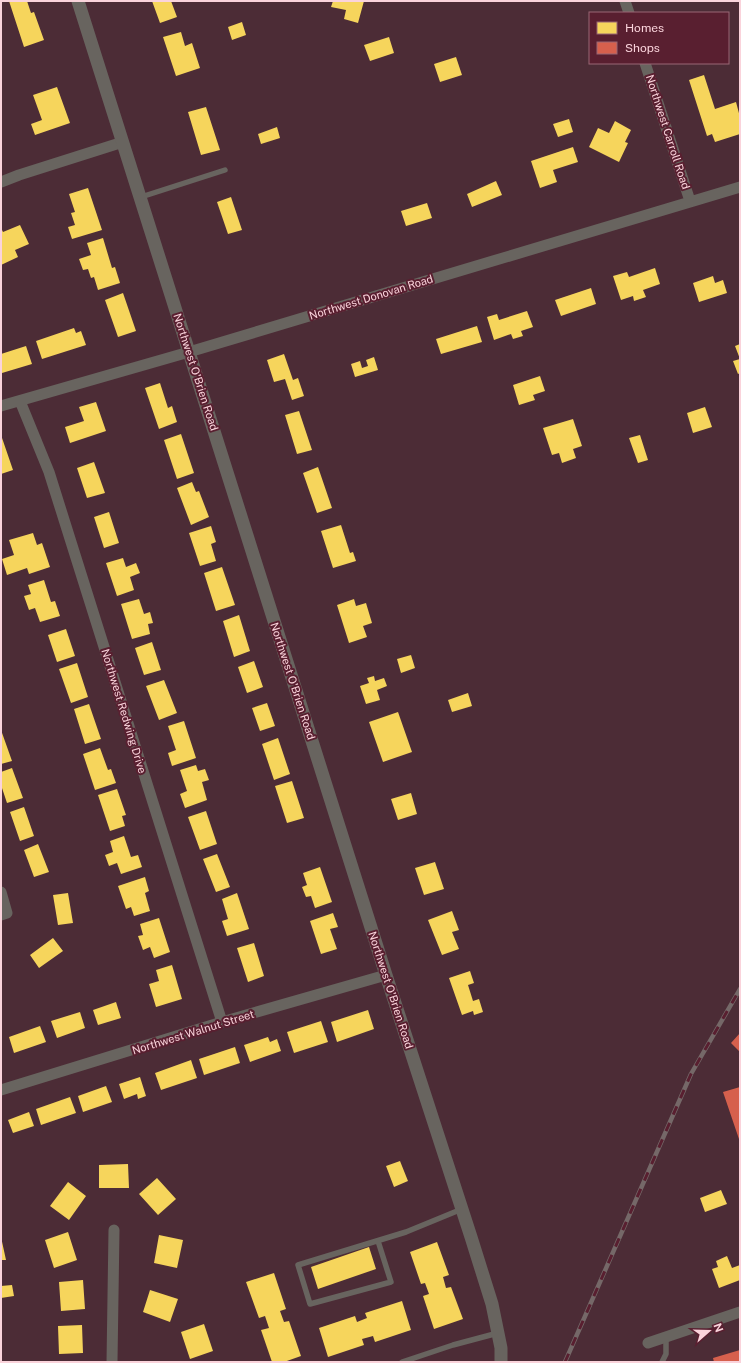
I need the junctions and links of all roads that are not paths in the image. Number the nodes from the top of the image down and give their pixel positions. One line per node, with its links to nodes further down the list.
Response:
1 (78, 1): 5 (street, Northwest O'Brien Road)
2 (625, 1): 3 (street)
3 (629, 12)
4 (645, 64): 10 (street, Northwest Carroll Road)
5 (123, 142): 7 (street); 9 (street, Northwest O'Brien Road)
6 (225, 170): 9 (lane)
7 (1, 182)
8 (740, 187): 10 (street, Northwest Donovan Road)
9 (140, 197): 11 (street, Northwest O'Brien Road)
10 (690, 202): 11 (street, Northwest Donovan Road)
11 (189, 352): 12 (street, Northwest Donovan Road); 16 (street, Northwest O'Brien Road)
12 (20, 401): 13 (street, Northwest Donovan Road); 17 (street, Northwest Redwing Drive)
13 (1, 406)
14 (1, 892): 15 (street)
15 (4, 914)
16 (386, 974): 17 (street, Northwest Walnut Street); 19 (street, Northwest O'Brien Road)
17 (222, 1022): 18 (street, Northwest Walnut Street)
18 (1, 1090)
19 (462, 1209): 21 (lane); 23 (street, Northwest O'Brien Road)
20 (114, 1230): 26 (street)
21 (378, 1240): 21 (lane)
22 (740, 1312): 24 (street)
23 (498, 1333): 27 (lane); 28 (street, Northwest O'Brien Road)
24 (666, 1337): 25 (street); 29 (lane)
25 (648, 1343)
26 (112, 1362)
27 (402, 1362)
28 (502, 1362)
29 (662, 1362)

